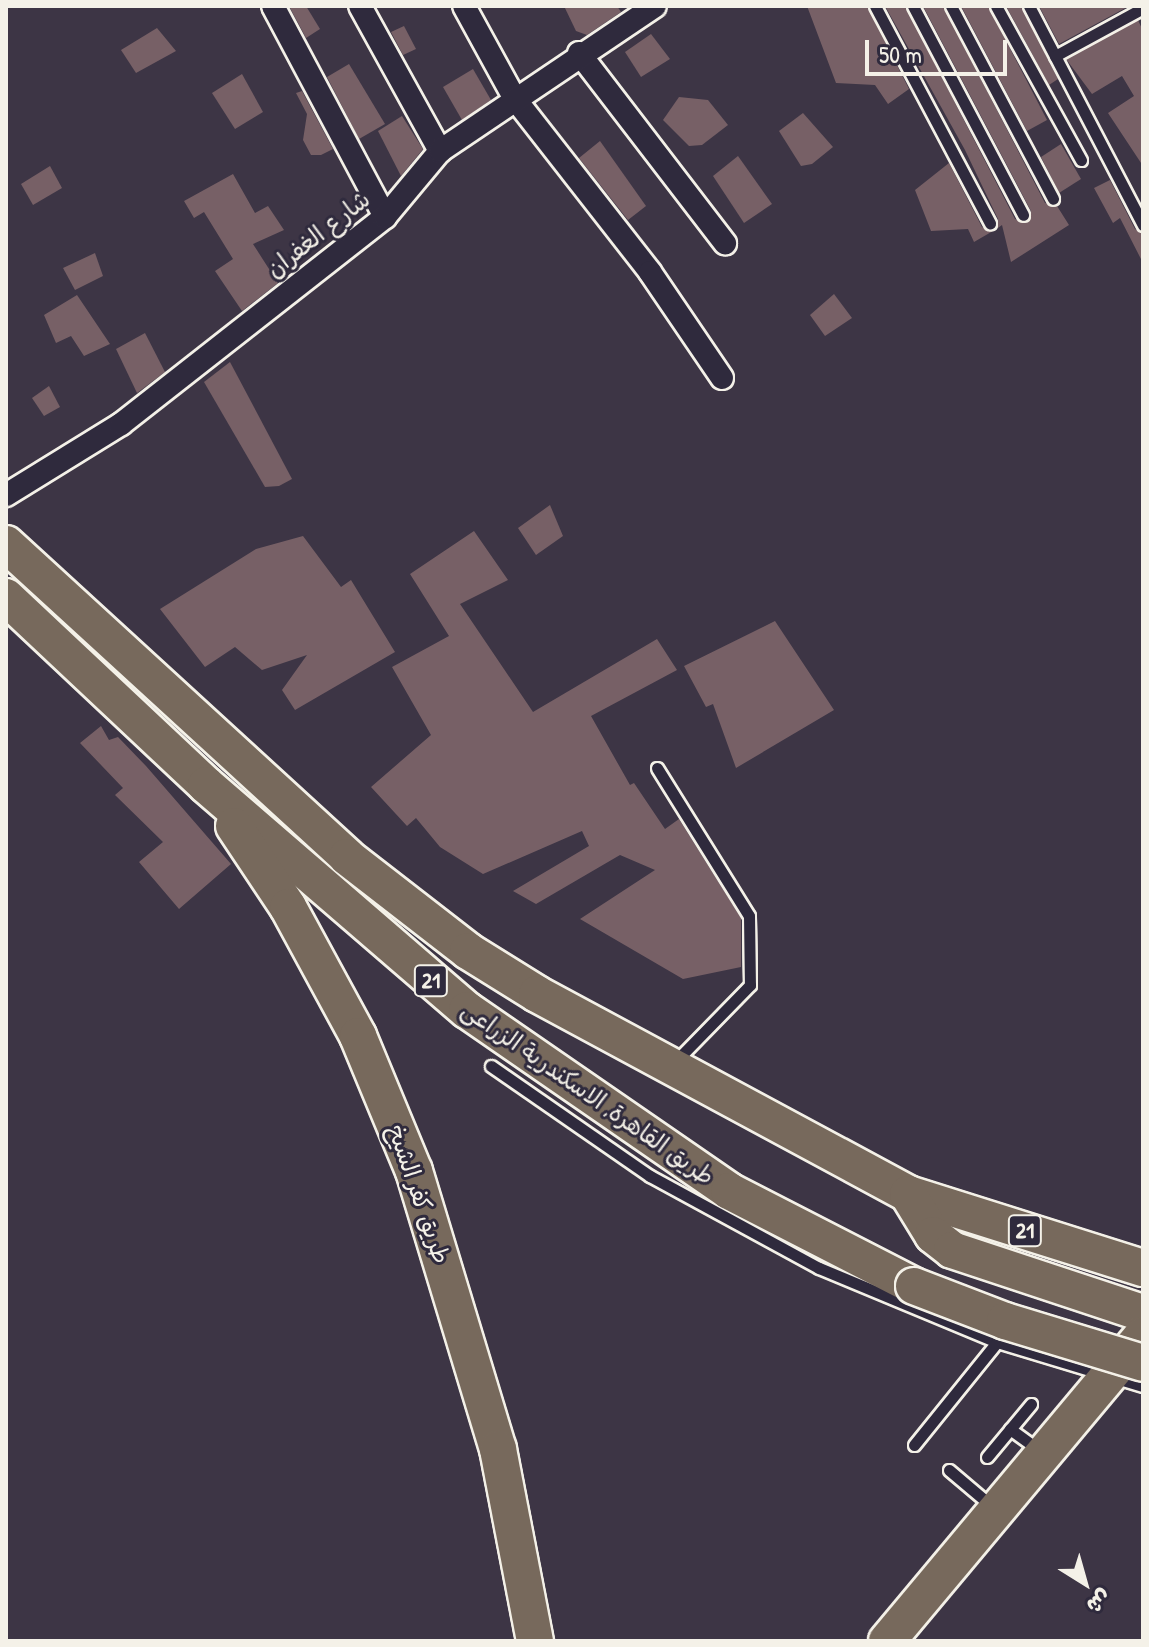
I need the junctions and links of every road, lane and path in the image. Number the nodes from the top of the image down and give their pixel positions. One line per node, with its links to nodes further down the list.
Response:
1 (273, 6): 18 (street)
2 (360, 6): 14 (street)
3 (464, 6): 13 (street)
4 (655, 6): 11 (street, شارع الغفران)
5 (875, 6): 19 (lane)
6 (913, 6): 17 (lane)
7 (951, 6): 16 (lane)
8 (996, 6): 15 (lane)
9 (1029, 6): 12 (lane)
10 (1143, 8): 12 (lane)
11 (579, 53): 13 (street, شارع الغفران); 21 (street)
12 (1055, 56): 20 (lane)
13 (515, 99): 14 (street, شارع الغفران); 22 (street)
14 (440, 151): 18 (street, شارع الغفران)
15 (1081, 160)
16 (1053, 199)
17 (1023, 215)
18 (385, 217): 23 (street, شارع الغفران)
19 (990, 223)
20 (1143, 225)
21 (725, 243)
22 (722, 378)
23 (7, 493)
24 (6, 544): 29 (highway, طريق القاهرة, الاسكندرية الزراعى / 21)
25 (6, 597): 27 (highway, طريق القاهرة, الاسكندرية الزراعى / 21)
26 (657, 768): 29 (lane)
27 (206, 785): 35 (highway, طريق القاهرة, الاسكندرية الزراعى / 21, bridge); 45 (highway, طريق كفر الشيخ)
28 (491, 1066): 34 (lane)
29 (671, 1066): 30 (highway, طريق القاهرة, الاسكندرية الزراعى / 21)
30 (908, 1194): 31 (highway, طريق القاهرة, الاسكندرية الزراعى / 21); 32 (highway)
31 (1143, 1268)
32 (1143, 1313)
33 (1143, 1335): 36 (highway)
34 (997, 1342): 36 (lane); 40 (lane)
35 (1143, 1363)
36 (1104, 1376): 37 (lane); 41 (highway)
37 (1143, 1386)
38 (1031, 1404): 39 (lane)
39 (1010, 1429): 41 (lane); 42 (lane)
40 (914, 1445)
41 (1042, 1452): 44 (highway)
42 (987, 1457)
43 (949, 1470): 44 (lane)
44 (996, 1509): 46 (highway)
45 (535, 1641)
46 (887, 1641)

